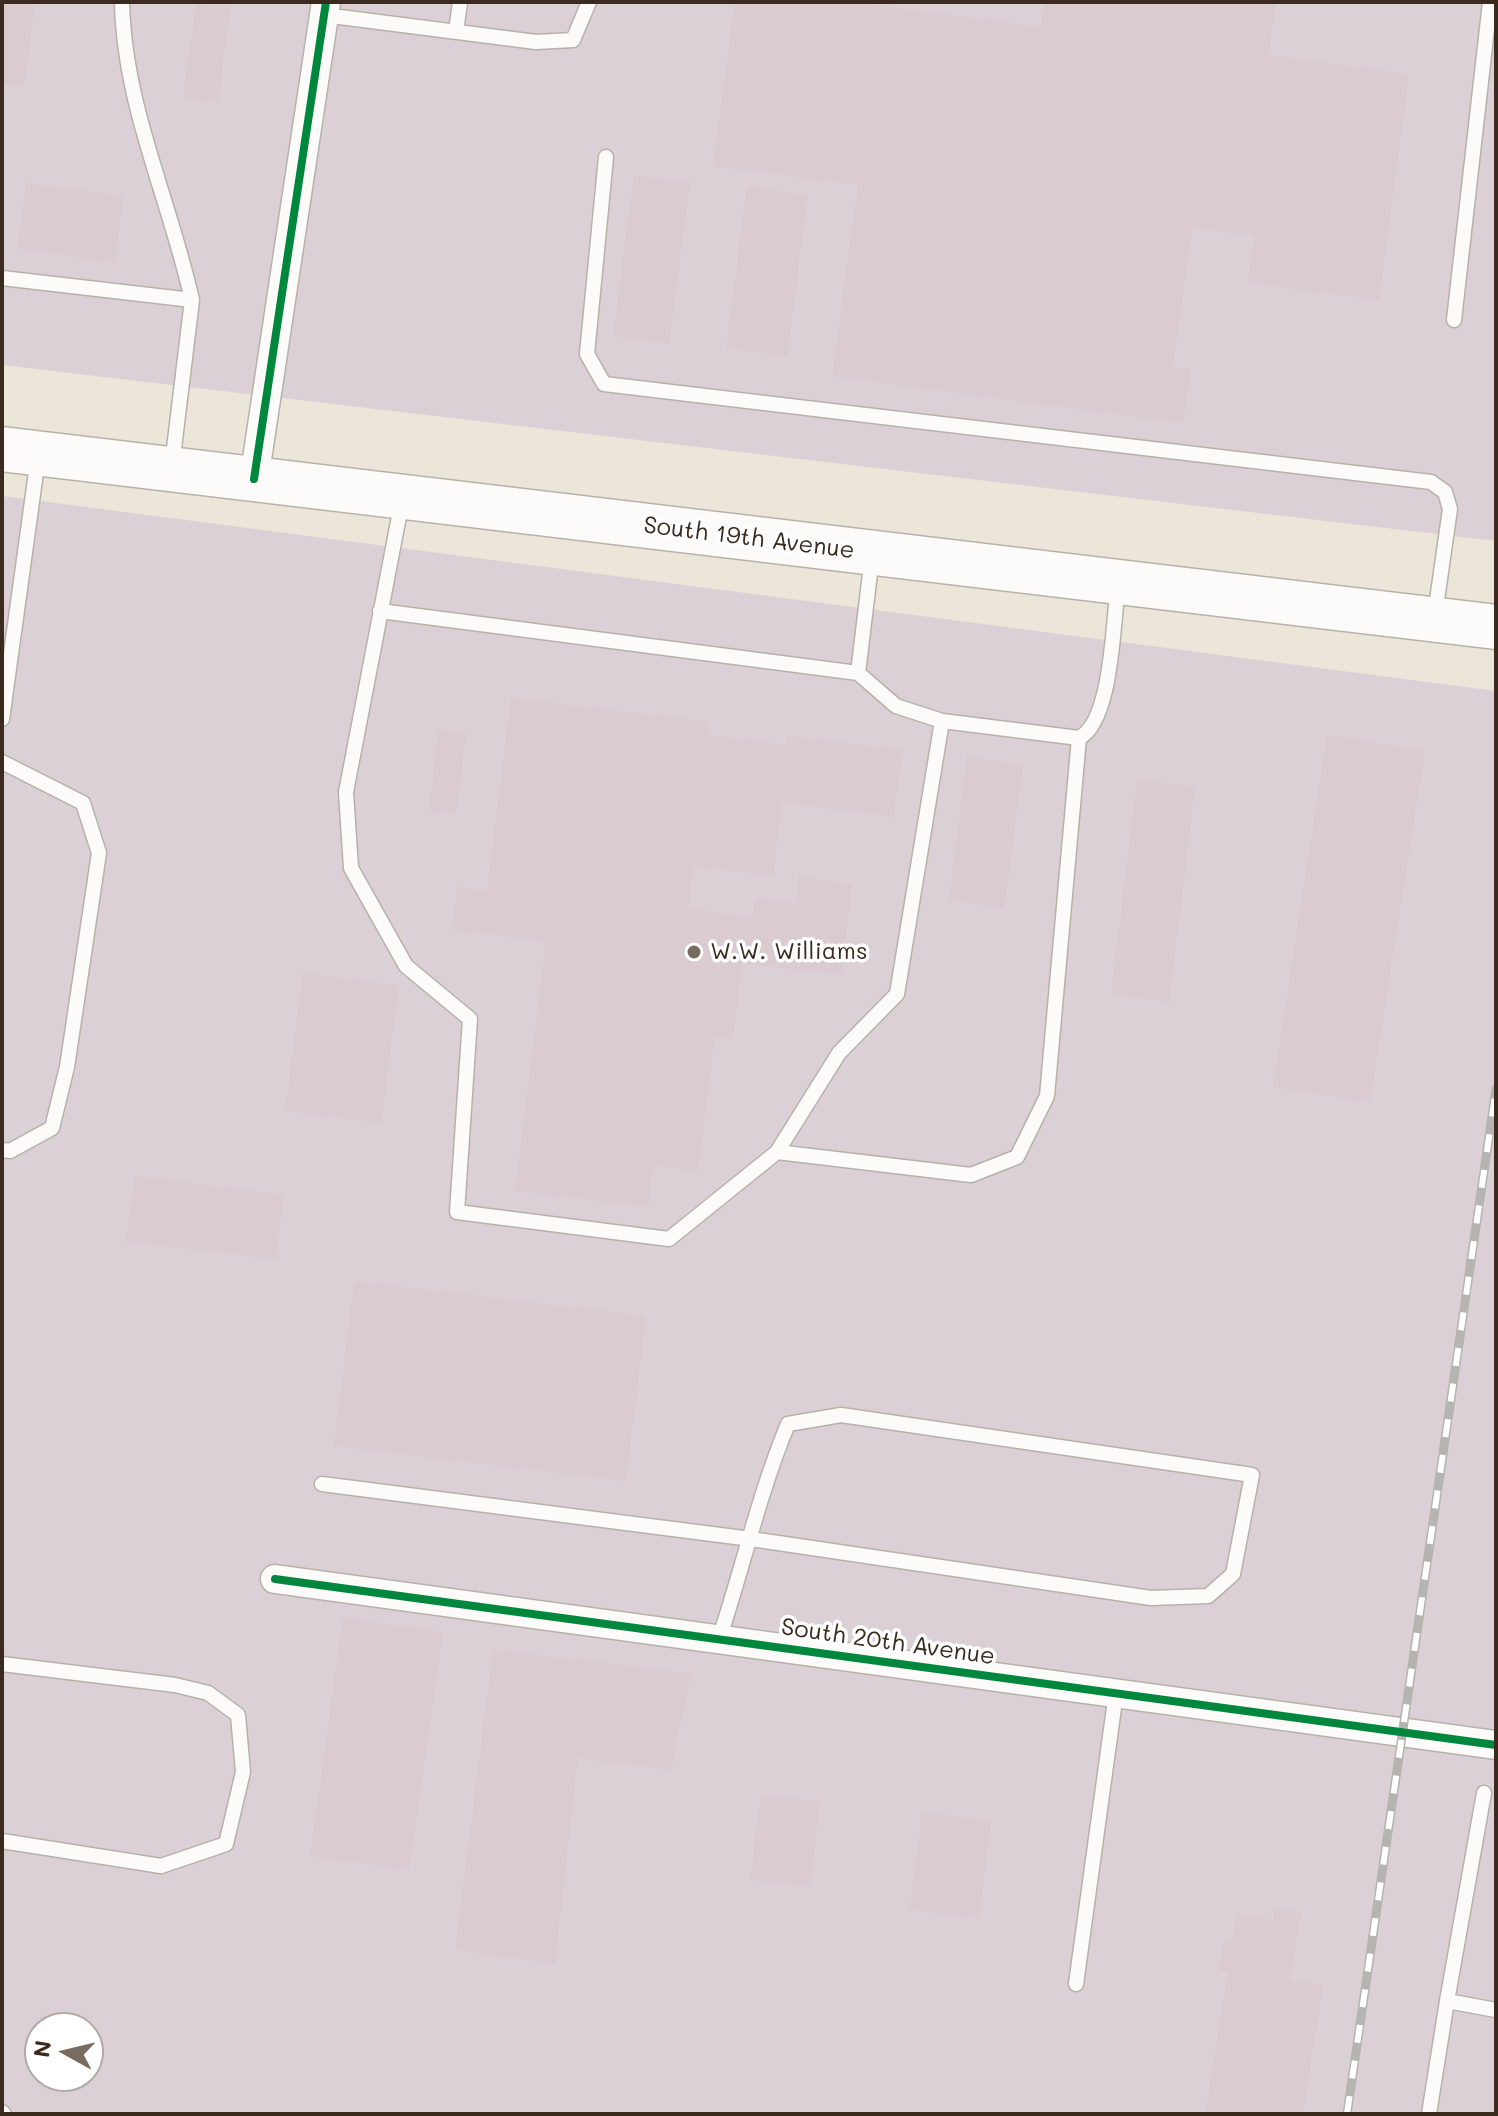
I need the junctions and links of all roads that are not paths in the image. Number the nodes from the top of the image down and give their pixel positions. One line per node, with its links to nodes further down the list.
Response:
1 (122, 2): 9 (lane)
2 (460, 2): 6 (lane)
3 (589, 2): 6 (lane)
4 (1490, 2): 10 (lane)
5 (325, 8): 6 (lane); 13 (street)
6 (456, 32)
7 (606, 157): 18 (lane)
8 (2, 278): 9 (lane)
9 (192, 300): 12 (lane)
10 (1454, 320)
11 (20, 451): 12 (main road, South 19th Avenue); 21 (lane)
12 (171, 470): 13 (main road, South 19th Avenue)
13 (254, 479): 14 (main road, South 19th Avenue)
14 (402, 497): 15 (main road, South 19th Avenue); 17 (lane)
15 (873, 553): 16 (main road, South 19th Avenue); 20 (lane)
16 (1119, 582): 18 (main road, South 19th Avenue); 23 (lane)
17 (380, 611): 20 (lane); 26 (lane)
18 (1434, 620): 19 (main road, South 19th Avenue)
19 (1496, 627)
20 (858, 673): 22 (lane)
21 (2, 719)
22 (942, 721): 23 (lane); 26 (lane)
23 (1079, 738): 26 (lane)
24 (2, 762): 25 (lane)
25 (2, 1150)
26 (777, 1152)
27 (322, 1484): 28 (lane)
28 (751, 1539): 28 (lane); 30 (lane)
29 (275, 1579): 30 (street, South 20th Avenue)
30 (719, 1639): 32 (street, South 20th Avenue)
31 (2, 1664): 35 (lane)
32 (1116, 1693): 33 (street, South 20th Avenue); 36 (lane)
33 (1496, 1745)
34 (1484, 1793): 37 (lane)
35 (2, 1841)
36 (1076, 1984)
37 (1447, 2001): 38 (lane); 39 (lane)
38 (1496, 2010)
39 (1429, 2114)

